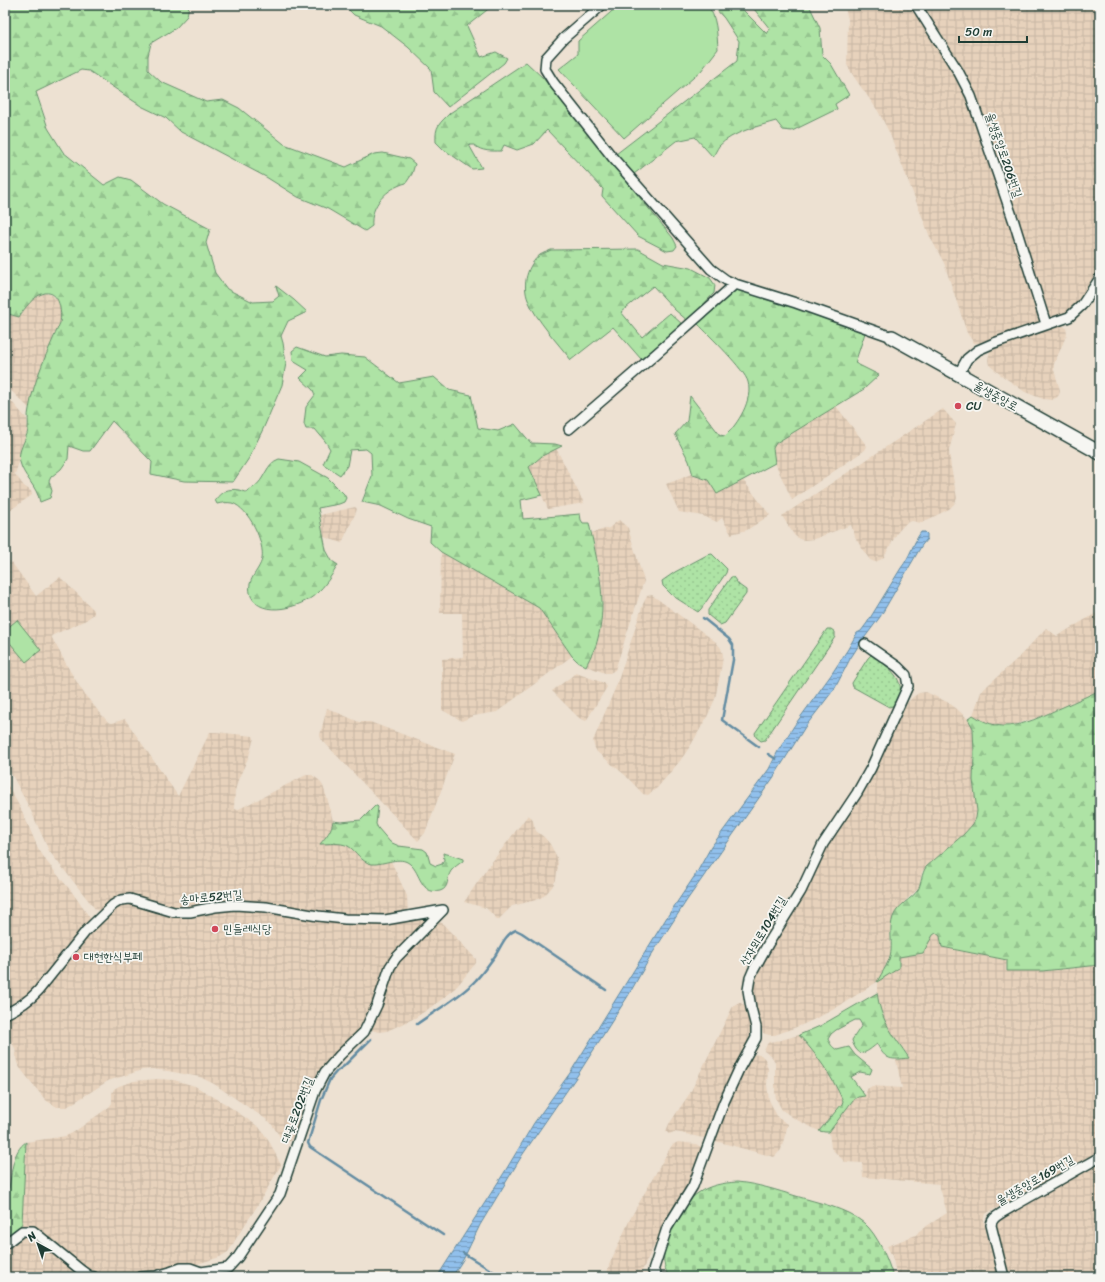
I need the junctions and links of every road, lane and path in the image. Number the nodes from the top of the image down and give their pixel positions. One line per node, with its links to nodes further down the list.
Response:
1 (602, 5): 4 (street)
2 (916, 5): 5 (street, 율생중앙로206번길)
3 (1100, 278): 5 (street)
4 (735, 284): 6 (street); 8 (street)
5 (1046, 324): 7 (street)
6 (892, 337): 7 (street, 율생중앙로)
7 (958, 375): 9 (street, 율생중앙로)
8 (569, 429)
9 (1100, 453)
10 (865, 644): 18 (street, 산자뫼로104번길)
11 (443, 910): 12 (street, 송마로52번길); 15 (street, 대곶로202번길)
12 (5, 1014)
13 (1100, 1157): 19 (street, 율생중앙로169번길)
14 (5, 1244): 16 (street)
15 (200, 1274): 17 (street, 대곶로202번길)
16 (94, 1277)
17 (140, 1277)
18 (658, 1277)
19 (1004, 1277)

